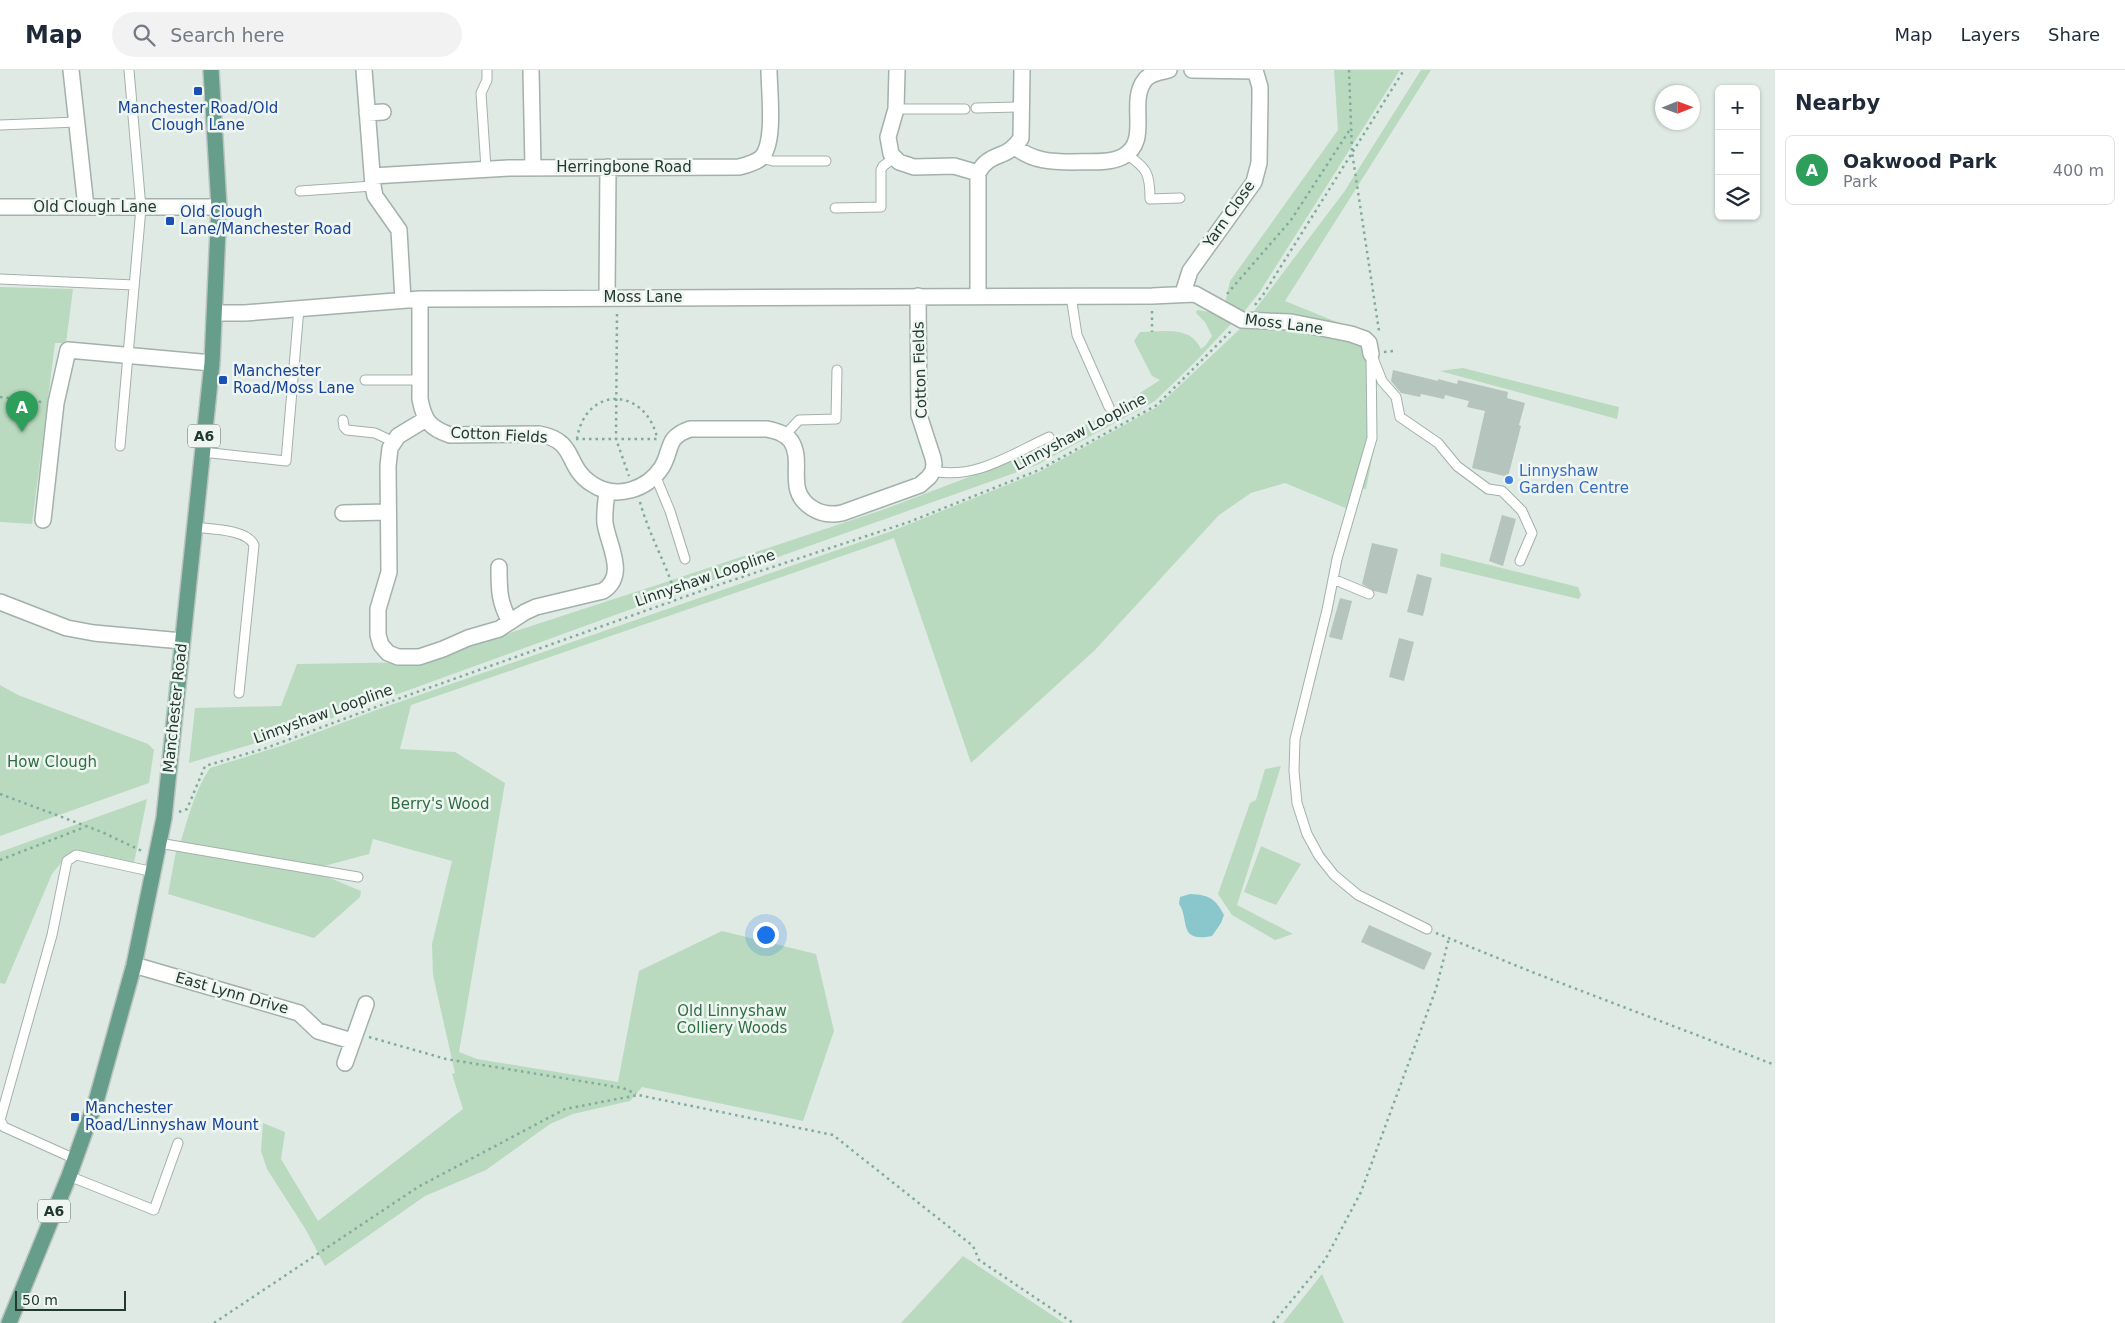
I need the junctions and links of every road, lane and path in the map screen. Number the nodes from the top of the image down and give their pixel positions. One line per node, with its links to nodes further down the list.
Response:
1 (71, 70): 21 (street)
2 (129, 70): 40 (lane)
3 (211, 70): 38 (main road, Manchester Road / A6)
4 (364, 70): 20 (street)
5 (487, 70): 32 (lane)
6 (531, 70): 30 (street)
7 (769, 70): 27 (street)
8 (897, 70): 16 (street)
9 (1022, 70): 15 (street)
10 (1169, 70): 26 (street)
11 (1192, 70): 14 (street, Yarn Close)
12 (1349, 70): 23 (path)
13 (1404, 70): 25 (path, Linnyshaw Loopline)
14 (1255, 71): 44 (street, Yarn Close)
15 (1022, 107): 17 (lane); 24 (street)
16 (896, 108): 18 (lane); 28 (street)
17 (976, 108)
18 (965, 109)
19 (383, 112): 20 (street)
20 (367, 113): 34 (street)
21 (77, 122): 22 (lane); 39 (street)
22 (0, 125)
23 (1350, 130): 25 (path); 52 (path)
24 (1015, 147): 26 (street); 33 (street)
25 (1352, 152): 55 (path, Linnyshaw Loopline); 57 (path)
26 (1126, 154): 36 (lane)
27 (761, 158): 29 (lane); 31 (street, Herringbone Road)
28 (894, 158): 33 (street); 41 (lane)
29 (826, 161)
30 (533, 167): 31 (street, Herringbone Road); 32 (street, Herringbone Road)
31 (608, 167): 49 (street)
32 (486, 169): 34 (street, Herringbone Road)
33 (978, 172): 45 (street)
34 (372, 181): 35 (lane); 51 (street)
35 (300, 191)
36 (1180, 198)
37 (0, 207): 39 (street, Old Clough Lane)
38 (219, 207): 40 (street, Old Clough Lane); 54 (main road, Manchester Road / A6)
39 (86, 208): 40 (street, Old Clough Lane)
40 (141, 208): 43 (lane)
41 (836, 208)
42 (0, 279): 43 (lane)
43 (134, 286): 59 (lane)
44 (1183, 294): 48 (street, Moss Lane); 52 (street, Moss Lane)
45 (978, 295): 46 (street, Moss Lane); 47 (street, Moss Lane)
46 (918, 296): 49 (street, Moss Lane); 78 (street, Cotton Fields)
47 (1071, 296): 48 (street, Moss Lane); 67 (lane)
48 (1152, 296): 56 (path)
49 (612, 297): 50 (street, Moss Lane); 65 (path)
50 (420, 299): 51 (street, Moss Lane); 63 (street)
51 (404, 300): 53 (street, Moss Lane)
52 (1214, 303): 55 (street, Moss Lane)
53 (299, 308): 54 (street, Moss Lane); 77 (lane)
54 (215, 313): 60 (main road, Manchester Road / A6)
55 (1242, 320): 58 (street, Moss Lane); 91 (path, Linnyshaw Loopline)
56 (1152, 332)
57 (1380, 340)
58 (1377, 352): 87 (lane); 89 (lane)
59 (130, 354): 60 (street); 66 (street); 76 (lane)
60 (212, 363): 77 (main road, Manchester Road / A6)
61 (837, 370): 70 (lane)
62 (365, 380): 63 (lane)
63 (420, 380): 68 (street)
64 (0, 398): 66 (path)
65 (616, 399): 72 (path); 73 (path); 75 (path)
66 (56, 403): 84 (street)
67 (1109, 407)
68 (426, 419): 73 (street, Cotton Fields); 74 (street)
69 (343, 420): 74 (lane)
70 (785, 434): 75 (street); 78 (street)
71 (1049, 437): 78 (lane)
72 (616, 439): 73 (path); 75 (path); 80 (path)
73 (570, 441): 81 (street, Cotton Fields)
74 (394, 442): 82 (street)
75 (664, 443): 79 (street)
76 (120, 446)
77 (202, 452): 85 (main road, Manchester Road / A6)
78 (933, 471)
79 (655, 476): 80 (street); 86 (lane)
80 (634, 489): 81 (street); 91 (path)
81 (607, 491): 93 (street)
82 (388, 512): 83 (street); 93 (street)
83 (342, 513)
84 (42, 520)
85 (194, 527): 94 (main road, Manchester Road / A6); 95 (lane)
86 (685, 559)
87 (1520, 561)
88 (499, 567): 93 (street)
89 (1333, 579): 90 (lane); 102 (lane)
90 (1369, 594)
91 (678, 599): 97 (path, Linnyshaw Loopline)
92 (0, 602): 94 (street)
93 (510, 622)
94 (182, 641): 97 (main road, Manchester Road / A6)
95 (239, 693)
96 (0, 794): 98 (path)
97 (164, 815): 99 (main road, Manchester Road / A6)
98 (87, 826): 99 (path); 100 (path)
99 (157, 857): 101 (lane); 103 (main road, Manchester Road / A6); 110 (lane)
100 (0, 860)
101 (358, 877)
102 (1427, 929)
103 (134, 965): 105 (street, East Lynn Drive); 110 (main road, Manchester Road / A6)
104 (366, 1004): 105 (street)
105 (354, 1037): 106 (street); 108 (path)
106 (345, 1063)
107 (1775, 1065): 115 (path)
108 (638, 1095): 113 (path); 114 (path)
109 (178, 1143): 111 (lane)
110 (75, 1159): 111 (main road, Manchester Road / A6)
111 (68, 1176): 112 (main road, Manchester Road / A6)
112 (9, 1323)
113 (214, 1323)
114 (1073, 1323)
115 (1273, 1323)

